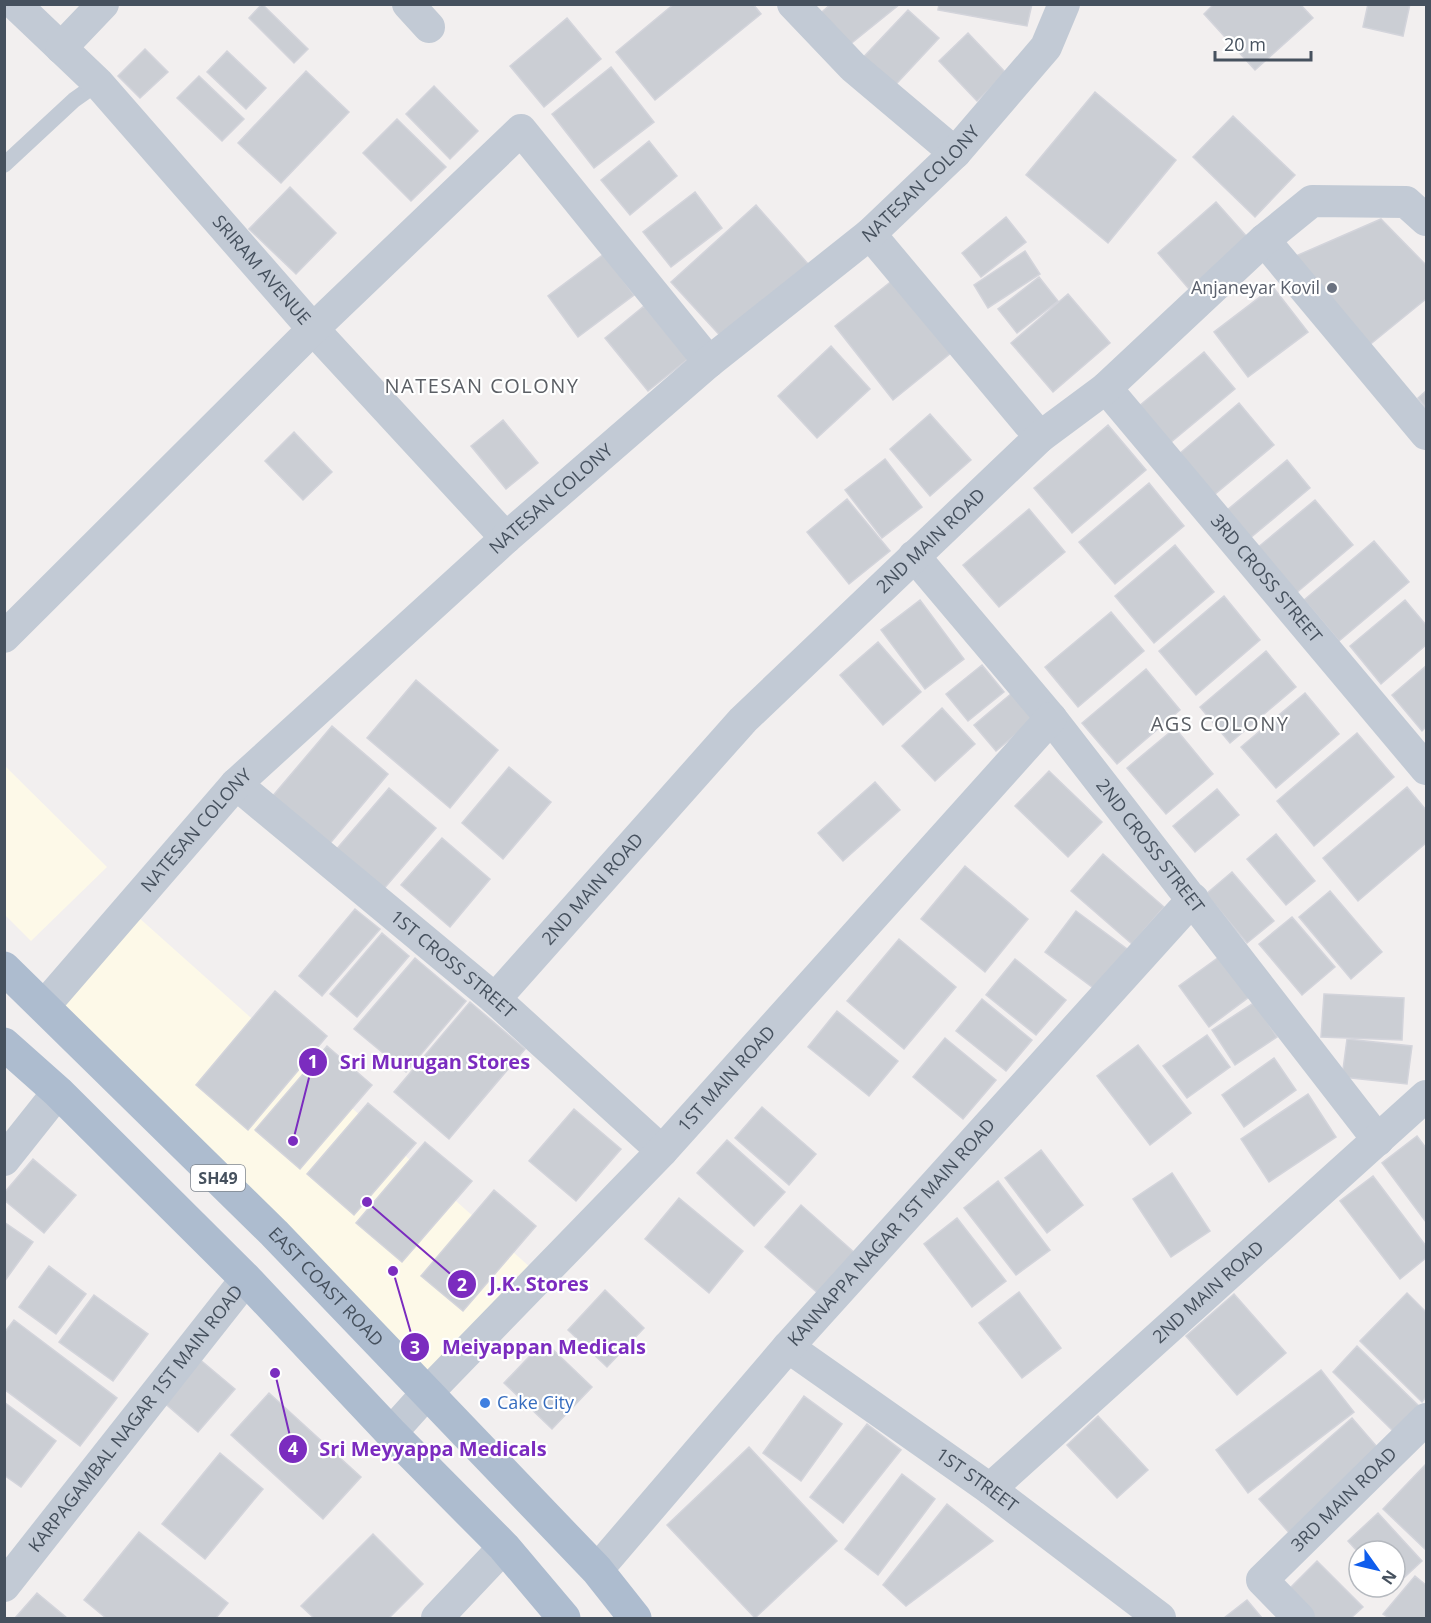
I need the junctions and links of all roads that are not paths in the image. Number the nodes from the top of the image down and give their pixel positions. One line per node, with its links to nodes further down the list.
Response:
1 (15, 4): 7 (street, SRIRAM AVENUE)
2 (103, 4): 7 (street)
3 (408, 4): 6 (street)
4 (793, 4): 9 (street)
5 (1064, 4): 9 (street, NATESAN COLONY)
6 (429, 27)
7 (61, 48): 8 (street, SRIRAM AVENUE)
8 (98, 83): 10 (lane); 14 (street, SRIRAM AVENUE)
9 (955, 153): 12 (street, NATESAN COLONY)
10 (4, 165)
11 (1426, 220): 13 (street, 2ND MAIN ROAD)
12 (870, 234): 15 (street, NATESAN COLONY); 18 (street)
13 (1264, 240): 16 (street, 2ND MAIN ROAD); 17 (street)
14 (313, 329): 15 (street); 19 (street, SRIRAM AVENUE); 21 (street)
15 (709, 362): 19 (street, NATESAN COLONY)
16 (1107, 388): 18 (street, 2ND MAIN ROAD); 23 (street, 3RD CROSS STREET)
17 (1426, 434)
18 (1040, 437): 20 (street, 2ND MAIN ROAD)
19 (506, 538): 24 (street, NATESAN COLONY)
20 (914, 556): 22 (street, 2ND CROSS STREET); 27 (street, 2ND MAIN ROAD)
21 (4, 637)
22 (1051, 718): 25 (street, 2ND CROSS STREET); 33 (street, 1ST MAIN ROAD)
23 (1426, 770)
24 (236, 784): 27 (street, 1ST CROSS STREET); 28 (street, NATESAN COLONY)
25 (1193, 899): 32 (street, 2ND CROSS STREET); 36 (street, KANNAPPA NAGAR 1ST MAIN ROAD)
26 (4, 968): 28 (main road, EAST COAST ROAD / SH49)
27 (495, 999): 33 (street, 1ST CROSS STREET)
28 (45, 1005): 37 (main road, EAST COAST ROAD / SH49)
29 (4, 1044): 30 (main road, SH49)
30 (58, 1092): 34 (street); 35 (main road, SH49)
31 (1426, 1096): 32 (street, 2ND MAIN ROAD)
32 (1378, 1140): 40 (street, 2ND MAIN ROAD)
33 (662, 1151): 37 (street, 1ST MAIN ROAD)
34 (4, 1160)
35 (246, 1279): 39 (main road, SH49); 43 (street, KARPAGAMBAL NAGAR 1ST MAIN ROAD)
36 (788, 1347): 40 (street, 1ST STREET); 42 (street, KANNAPPA NAGAR 1ST MAIN ROAD)
37 (426, 1394): 39 (street, 1ST MAIN ROAD); 42 (main road, EAST COAST ROAD / SH49)
38 (1426, 1419): 48 (street, 3RD MAIN ROAD)
39 (391, 1433): 41 (main road, SH49)
40 (990, 1489): 47 (street, 1ST STREET)
41 (504, 1547): 44 (street); 45 (main road, SH49)
42 (597, 1570): 46 (main road, EAST COAST ROAD / SH49)
43 (4, 1586)
44 (437, 1618)
45 (564, 1618)
46 (635, 1618)
47 (1160, 1618)
48 (1299, 1618)

